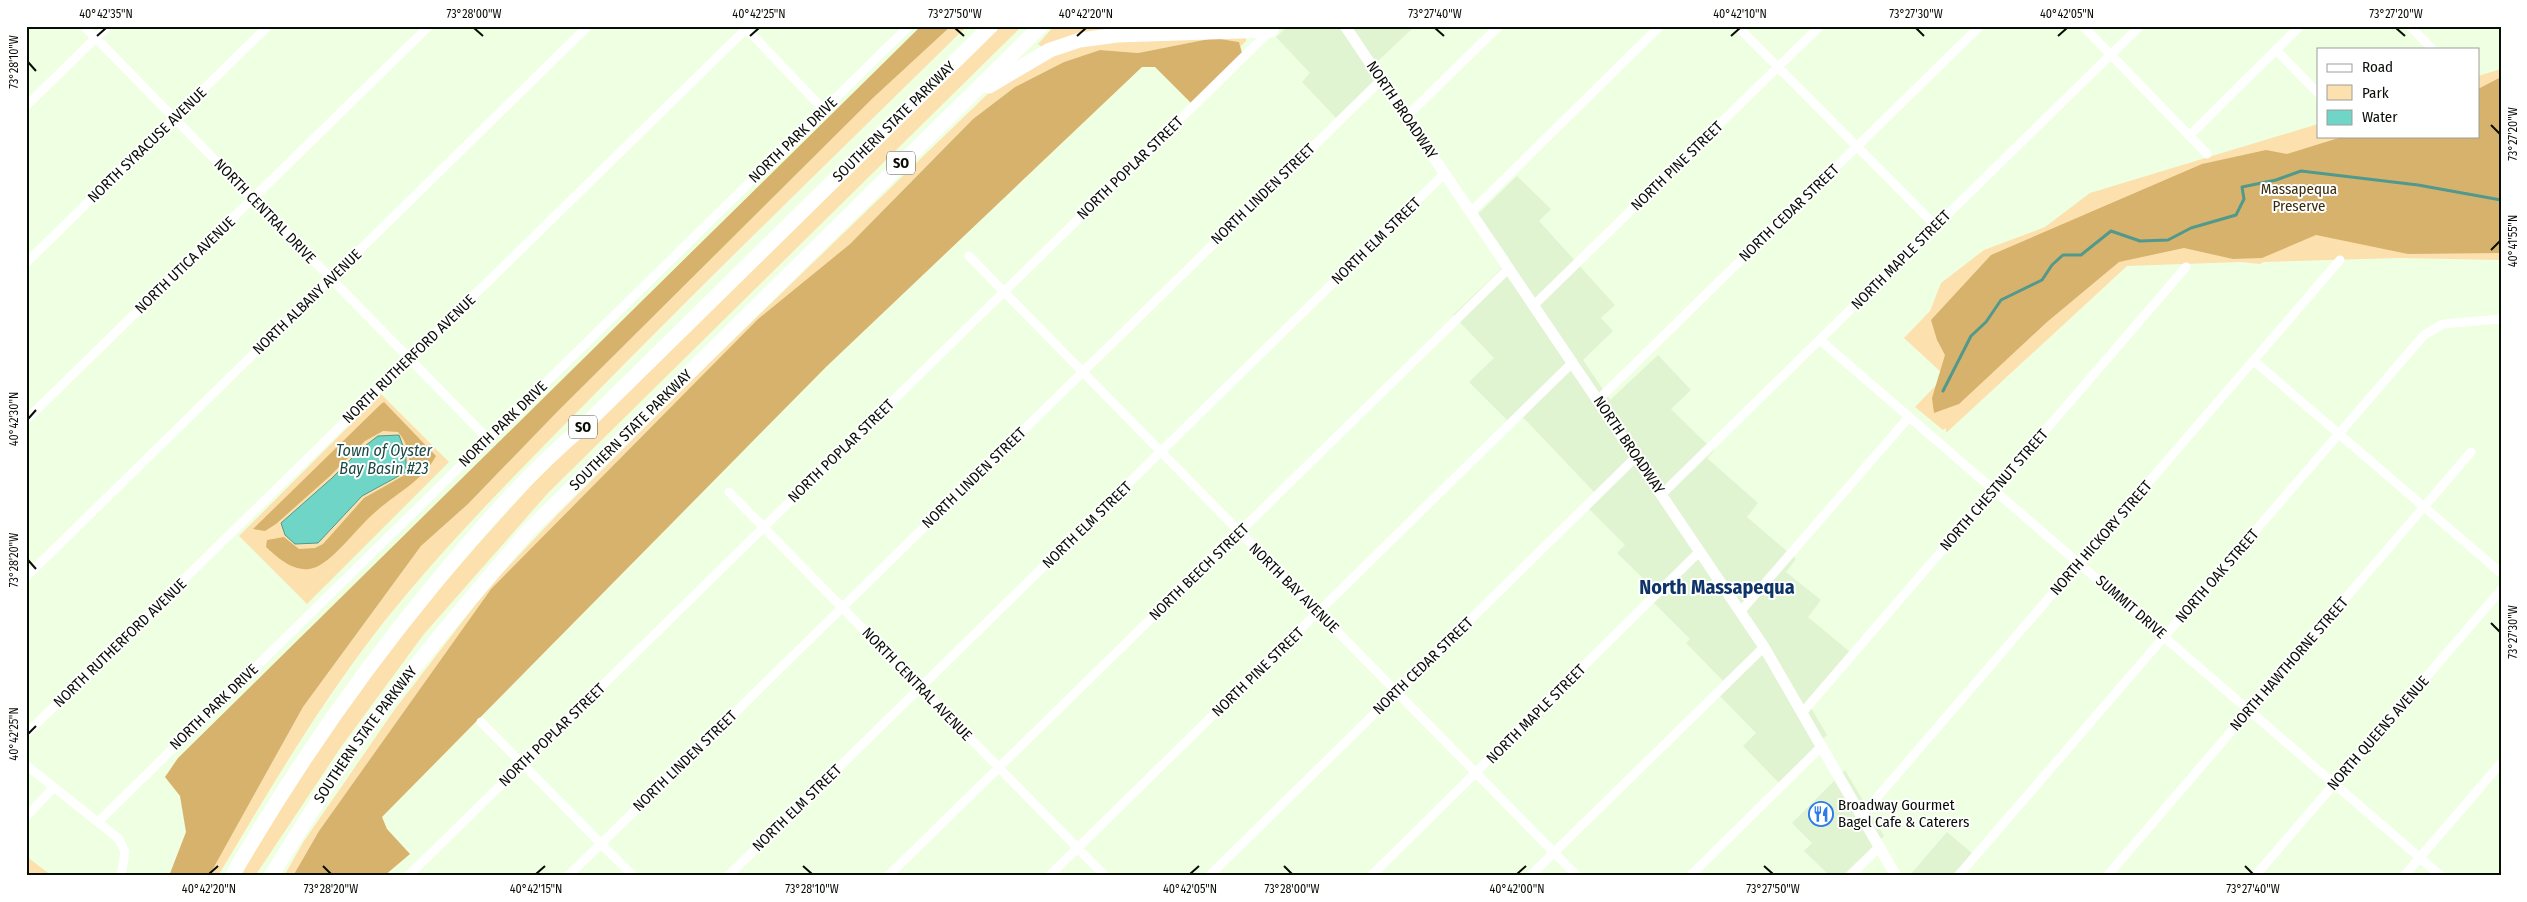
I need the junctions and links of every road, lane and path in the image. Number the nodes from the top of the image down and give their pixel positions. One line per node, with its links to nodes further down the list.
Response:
1 (84, 26): 22 (street, NORTH CENTRAL DRIVE)
2 (108, 26): 22 (street)
3 (268, 26): 34 (street, NORTH SYRACUSE AVENUE)
4 (429, 26): 39 (street, NORTH UTICA AVENUE)
5 (588, 26): 47 (street, NORTH ALBANY AVENUE)
6 (909, 26): 32 (street, NORTH PARK DRIVE)
7 (980, 26): 28 (highway)
8 (991, 26): 28 (highway, SOUTHERN STATE PARKWAY / SO)
9 (1041, 26): 31 (highway, SOUTHERN STATE PARKWAY / SO)
10 (1344, 26): 27 (main road, NORTH BROADWAY)
11 (1499, 26): 33 (street)
12 (1660, 26): 40 (street)
13 (1737, 26): 26 (street)
14 (1820, 26): 26 (street, NORTH PINE STREET)
15 (1980, 26): 36 (street, NORTH CEDAR STREET)
16 (2083, 26): 25 (street)
17 (2140, 26): 25 (street, NORTH MAPLE STREET)
18 (2300, 26): 24 (street)
19 (2410, 26): 23 (street)
20 (746, 27): 32 (street); 52 (street, NORTH RUTHERFORD AVENUE)
21 (1273, 28): 31 (highway); 48 (street, NORTH POPLAR STREET)
22 (96, 38): 30 (street); 34 (street, NORTH CENTRAL DRIVE)
23 (2431, 48)
24 (2276, 50): 29 (street); 35 (street)
25 (2110, 55): 35 (street); 41 (street, NORTH MAPLE STREET)
26 (1778, 67): 36 (street); 49 (street, NORTH PINE STREET)
27 (1381, 80): 33 (main road, NORTH BROADWAY); 55 (street, NORTH LINDEN STREET)
28 (927, 90): 103 (highway, SOUTHERN STATE PARKWAY / SO)
29 (2317, 92)
30 (26, 106)
31 (957, 108): 104 (highway, SOUTHERN STATE PARKWAY / SO)
32 (824, 110): 60 (street, NORTH PARK DRIVE)
33 (1406, 117): 38 (main road, NORTH BROADWAY)
34 (174, 118): 39 (street, NORTH CENTRAL DRIVE); 44 (street, NORTH SYRACUSE AVENUE)
35 (2189, 136): 37 (street)
36 (1856, 148): 41 (street); 56 (street, NORTH CEDAR STREET)
37 (2208, 154)
38 (1444, 173): 40 (main road, NORTH BROADWAY); 61 (street, NORTH ELM STREET)
39 (253, 198): 47 (street, NORTH CENTRAL DRIVE); 58 (street, NORTH UTICA AVENUE)
40 (1471, 212): 45 (main road, NORTH BROADWAY)
41 (1936, 226): 51 (street, NORTH MAPLE STREET)
42 (969, 256): 48 (street, NORTH BAY AVENUE)
43 (2340, 260): 53 (street, NORTH HICKORY STREET)
44 (26, 263)
45 (1509, 268): 49 (main road, NORTH BROADWAY); 69 (street, NORTH BEECH STREET)
46 (2186, 268): 64 (street, NORTH CHESTNUT STREET)
47 (331, 278): 52 (street, NORTH CENTRAL DRIVE); 73 (street, NORTH ALBANY AVENUE)
48 (1004, 292): 55 (street, NORTH BAY AVENUE); 68 (street, NORTH POPLAR STREET)
49 (1534, 305): 54 (main road, NORTH BROADWAY)
50 (2501, 319): 59 (street, NORTH OAK STREET)
51 (1820, 340): 57 (street, SUMMIT DRIVE); 66 (street, NORTH MAPLE STREET)
52 (410, 359): 60 (street, NORTH CENTRAL DRIVE); 85 (street, NORTH RUTHERFORD AVENUE)
53 (2254, 361): 59 (street); 71 (street, NORTH HICKORY STREET)
54 (1573, 362): 56 (main road, NORTH BROADWAY); 76 (street, NORTH PINE STREET)
55 (1082, 372): 61 (street, NORTH BAY AVENUE); 75 (street, NORTH LINDEN STREET)
56 (1598, 400): 63 (main road, NORTH BROADWAY)
57 (1909, 417): 64 (street, SUMMIT DRIVE); 77 (street)
58 (26, 420)
59 (2339, 434): 67 (street); 78 (street, NORTH OAK STREET)
60 (488, 439): 96 (street, NORTH PARK DRIVE)
61 (1161, 452): 69 (street, NORTH BAY AVENUE); 80 (street, NORTH ELM STREET)
62 (2471, 452): 67 (street, NORTH HAWTHORNE STREET)
63 (1637, 456): 66 (main road, NORTH BROADWAY); 81 (street, NORTH CEDAR STREET)
64 (1994, 490): 71 (street, SUMMIT DRIVE); 83 (street, NORTH CHESTNUT STREET)
65 (729, 492): 68 (street, NORTH CENTRAL AVENUE)
66 (1662, 494): 70 (main road, NORTH BROADWAY)
67 (2424, 507): 72 (street); 82 (street, NORTH HAWTHORNE STREET)
68 (764, 527): 75 (street, NORTH CENTRAL AVENUE); 87 (street, NORTH POPLAR STREET)
69 (1239, 532): 76 (street, NORTH BAY AVENUE); 90 (street, NORTH BEECH STREET)
70 (1700, 552): 77 (main road, NORTH BROADWAY); 91 (street, NORTH MAPLE STREET)
71 (2080, 563): 78 (street, SUMMIT DRIVE); 95 (street, NORTH HICKORY STREET)
72 (2501, 573)
73 (26, 577)
74 (2501, 590): 92 (street, NORTH QUEENS AVENUE)
75 (842, 607): 80 (street, NORTH CENTRAL AVENUE); 97 (street, NORTH LINDEN STREET)
76 (1318, 612): 81 (street, NORTH BAY AVENUE); 99 (street, NORTH PINE STREET)
77 (1740, 612): 79 (main road, NORTH BROADWAY)
78 (2165, 636): 82 (street, SUMMIT DRIVE); 119 (street, NORTH OAK STREET)
79 (1764, 647): 83 (main road, NORTH BROADWAY); 100 (street)
80 (920, 687): 90 (street, NORTH CENTRAL AVENUE); 108 (street, NORTH ELM STREET)
81 (1397, 692): 91 (street, NORTH BAY AVENUE); 112 (street, NORTH CEDAR STREET)
82 (2250, 710): 92 (street, SUMMIT DRIVE); 120 (street, NORTH HAWTHORNE STREET)
83 (1802, 713): 86 (main road, NORTH BROADWAY)
84 (481, 722): 87 (street)
85 (26, 734)
86 (1821, 747): 95 (main road, NORTH BROADWAY); 116 (street)
87 (522, 763): 97 (street); 105 (street, NORTH POPLAR STREET)
88 (2501, 763): 101 (street)
89 (26, 765): 93 (street)
90 (999, 767): 99 (street, NORTH CENTRAL AVENUE); 109 (street, NORTH BEECH STREET)
91 (1475, 773): 100 (street, NORTH BAY AVENUE); 113 (street, NORTH MAPLE STREET)
92 (2335, 782): 101 (street, SUMMIT DRIVE); 121 (street, NORTH QUEENS AVENUE)
93 (54, 787): 94 (street); 96 (street)
94 (26, 816)
95 (1861, 816): 98 (main road, NORTH BROADWAY)
96 (98, 822): 102 (street)
97 (601, 844): 106 (street, NORTH LINDEN STREET); 107 (street)
98 (1879, 847): 117 (street); 118 (main road, NORTH BROADWAY)
99 (1078, 848): 110 (street, NORTH PINE STREET); 111 (street, NORTH CENTRAL AVENUE)
100 (1554, 852): 114 (street); 115 (street, NORTH BAY AVENUE)
101 (2420, 858): 122 (street); 123 (street, SUMMIT DRIVE)
102 (121, 876)
103 (232, 876)
104 (271, 876)
105 (408, 876)
106 (568, 876)
107 (632, 876)
108 (728, 876)
109 (888, 876)
110 (1049, 876)
111 (1105, 876)
112 (1209, 876)
113 (1371, 876)
114 (1530, 876)
115 (1577, 876)
116 (1690, 876)
117 (1850, 876)
118 (1896, 876)
119 (1958, 876)
120 (2106, 876)
121 (2255, 876)
122 (2404, 876)
123 (2441, 876)

